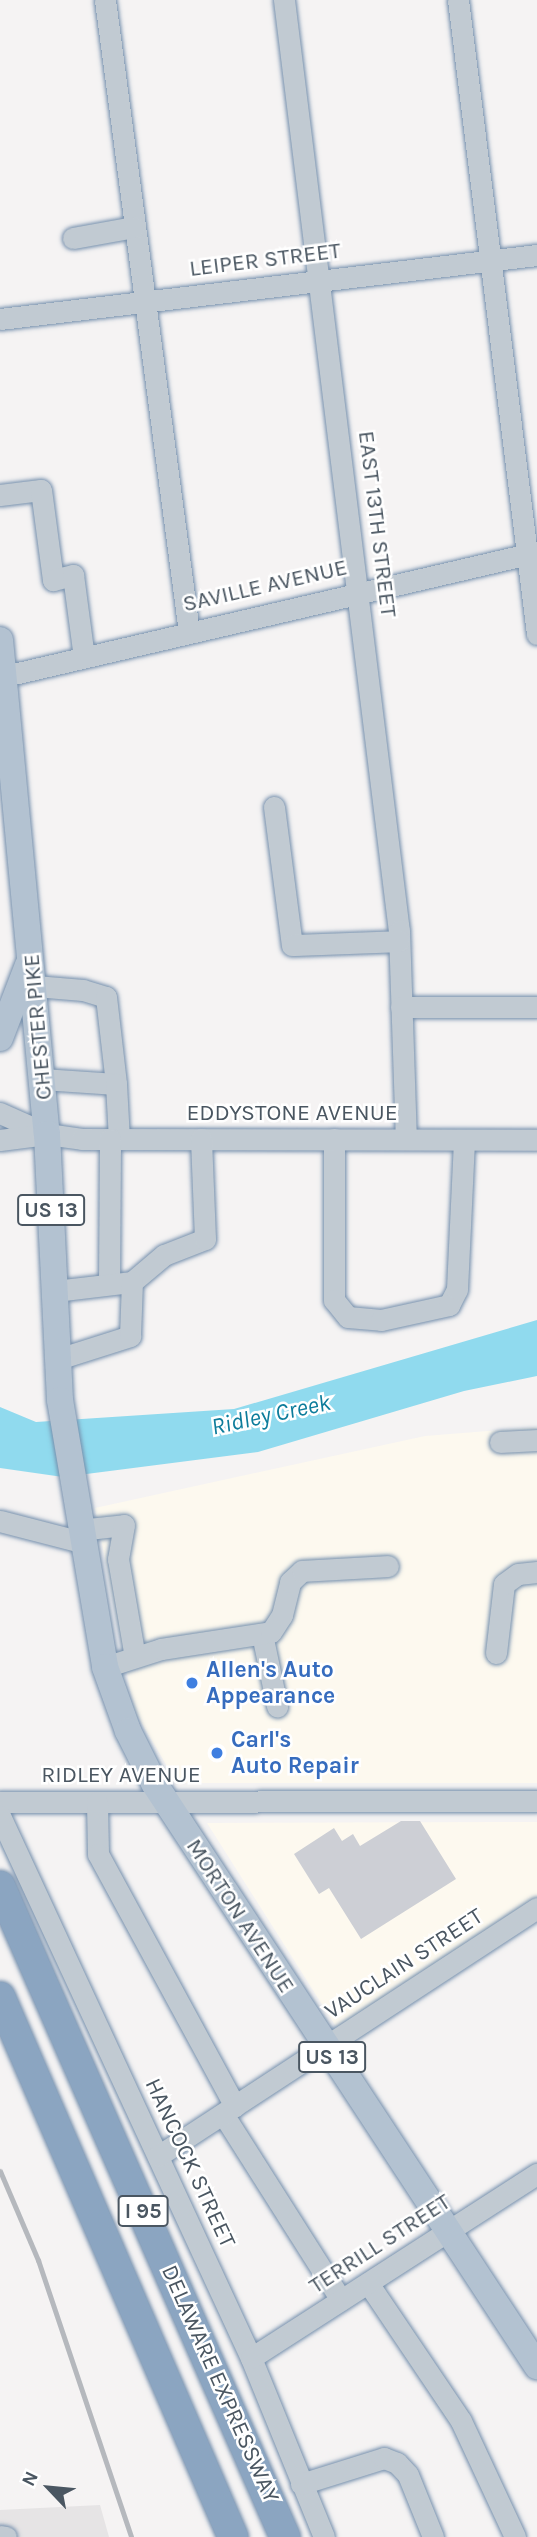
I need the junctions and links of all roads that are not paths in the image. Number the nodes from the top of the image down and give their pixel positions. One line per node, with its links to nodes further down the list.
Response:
1 (105, 0): 4 (street)
2 (284, 0): 8 (street, EAST 13TH STREET)
3 (458, 0): 7 (street)
4 (134, 227): 5 (street); 9 (street)
5 (73, 238)
6 (537, 255): 7 (street, LEIPER STREET)
7 (490, 262): 8 (street, LEIPER STREET); 12 (street)
8 (320, 280): 9 (street, LEIPER STREET); 13 (street, EAST 13TH STREET)
9 (142, 302): 10 (street, LEIPER STREET); 14 (street)
10 (0, 319)
11 (0, 495): 17 (street)
12 (532, 553): 13 (street, SAVILLE AVENUE); 15 (street)
13 (359, 591): 14 (street, SAVILLE AVENUE); 20 (street, EAST 13TH STREET)
14 (189, 632): 17 (street, SAVILLE AVENUE)
15 (537, 634)
16 (0, 640): 18 (main road, CHESTER PIKE / US 13)
17 (84, 657): 18 (street, SAVILLE AVENUE)
18 (5, 676): 21 (main road, CHESTER PIKE / US 13)
19 (274, 807): 20 (street)
20 (399, 941): 23 (street, EAST 13TH STREET)
21 (32, 953): 22 (main road, CHESTER PIKE / US 13); 25 (main road)
22 (34, 986): 26 (main road, CHESTER PIKE / US 13); 27 (street)
23 (401, 1007): 24 (street); 33 (street, EAST 13TH STREET)
24 (537, 1007)
25 (0, 1038)
26 (42, 1079): 27 (street); 29 (main road, CHESTER PIKE / US 13)
27 (116, 1084): 30 (street)
28 (0, 1112): 29 (street)
29 (47, 1134): 30 (street, EDDYSTONE AVENUE); 34 (street); 39 (main road, CHESTER PIKE / US 13)
30 (115, 1139): 31 (street, EDDYSTONE AVENUE); 38 (street)
31 (201, 1139): 32 (street, EDDYSTONE AVENUE); 37 (street)
32 (334, 1139): 33 (street, EDDYSTONE AVENUE); 35 (street)
33 (406, 1139): 35 (street, EDDYSTONE AVENUE)
34 (0, 1140)
35 (464, 1140): 36 (street, EDDYSTONE AVENUE)
36 (537, 1140)
37 (132, 1282): 38 (street); 40 (street)
38 (109, 1284): 39 (street)
39 (55, 1291): 40 (main road, CHESTER PIKE / US 13)
40 (58, 1359): 41 (main road, CHESTER PIKE / US 13)
41 (62, 1416): 45 (main road, MORTON AVENUE / US 13)
42 (537, 1440): 43 (street)
43 (500, 1442)
44 (0, 1521): 45 (street)
45 (80, 1536): 50 (street); 51 (main road, MORTON AVENUE / US 13)
46 (388, 1566): 48 (street)
47 (537, 1572): 49 (street)
48 (262, 1634): 50 (street); 52 (street)
49 (496, 1653)
50 (135, 1657): 51 (street)
51 (105, 1667): 56 (main road, MORTON AVENUE / US 13)
52 (277, 1706)
53 (97, 1801): 55 (street, RIDLEY AVENUE); 56 (street, RIDLEY AVENUE); 62 (street)
54 (537, 1801): 56 (street, RIDLEY AVENUE)
55 (0, 1802)
56 (166, 1802): 61 (main road, MORTON AVENUE / US 13)
57 (0, 1816): 63 (street, HANCOCK STREET)
58 (0, 1886): 71 (highway, DELAWARE EXPRESSWAY / I 95)
59 (537, 1908): 61 (street, VAUCLAIN STREET)
60 (0, 1997): 72 (highway, DELAWARE EXPRESSWAY / I 95)
61 (326, 2047): 62 (street, VAUCLAIN STREET); 65 (main road, MORTON AVENUE / US 13)
62 (229, 2110): 63 (street, VAUCLAIN STREET); 67 (street)
63 (158, 2156): 68 (street, HANCOCK STREET)
64 (537, 2174): 65 (street, TERRILL STREET)
65 (447, 2233): 66 (street, TERRILL STREET); 69 (main road, MORTON AVENUE / US 13)
66 (368, 2283): 67 (street, TERRILL STREET); 77 (street)
67 (341, 2300): 68 (street, TERRILL STREET)
68 (251, 2358): 70 (street, HANCOCK STREET)
69 (537, 2366)
70 (301, 2484): 75 (street, HANCOCK STREET); 76 (street)
71 (284, 2532)
72 (232, 2535)
73 (0, 2536): 74 (street)
74 (6, 2537)
75 (324, 2537)
76 (433, 2537)
77 (515, 2537)

